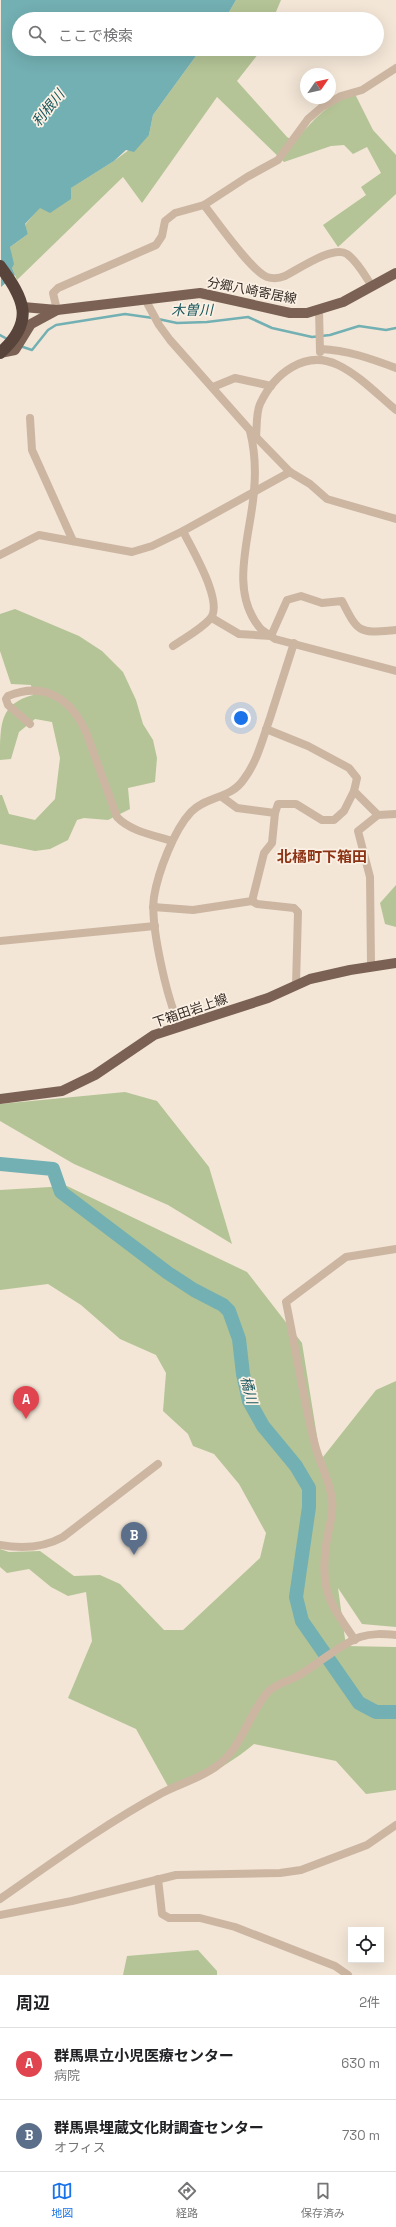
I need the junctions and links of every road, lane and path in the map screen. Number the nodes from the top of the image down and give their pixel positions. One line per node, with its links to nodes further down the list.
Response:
1 (396, 68): 2 (street)
2 (204, 205): 5 (street); 8 (street)
3 (0, 266): 7 (highway)
4 (396, 273): 5 (main road, 分郷八崎寄居線)
5 (372, 286): 9 (main road, 分郷八崎寄居線)
6 (145, 299): 8 (main road, 分郷八崎寄居線); 9 (main road, 分郷八崎寄居線); 15 (street)
7 (23, 307): 8 (main road, 分郷八崎寄居線); 10 (highway)
8 (57, 310): 10 (main road)
9 (319, 310): 11 (street)
10 (12, 345)
11 (321, 346): 12 (street); 13 (street)
12 (319, 359): 14 (street); 16 (street)
13 (396, 368)
14 (271, 386): 15 (street); 19 (street)
15 (213, 388): 18 (street)
16 (396, 410)
17 (30, 418): 24 (street)
18 (250, 430): 19 (street); 21 (street)
19 (256, 437): 20 (street)
20 (290, 472): 21 (street); 22 (street)
21 (254, 492): 23 (street); 28 (street)
22 (396, 519)
23 (183, 531): 24 (street); 26 (street)
24 (73, 542): 25 (street)
25 (0, 555)
26 (212, 618): 28 (street); 30 (street)
27 (396, 630): 28 (street)
28 (271, 636): 29 (street)
29 (294, 643): 31 (street); 33 (street)
30 (173, 646)
31 (396, 671)
32 (30, 724): 39 (street)
33 (266, 729): 34 (street); 35 (street)
34 (354, 791): 36 (street); 38 (street)
35 (222, 797): 36 (street); 39 (street)
36 (276, 813): 40 (street)
37 (396, 814): 38 (street)
38 (378, 815): 45 (street)
39 (172, 840): 41 (street)
40 (252, 901): 41 (street); 46 (street)
41 (153, 907): 42 (street)
42 (155, 926): 43 (street); 47 (street)
43 (0, 941)
44 (396, 963): 46 (main road, 下箱田岩上線)
45 (372, 964)
46 (296, 986): 47 (main road, 下箱田岩上線)
47 (180, 1026): 48 (main road, 下箱田岩上線)
48 (0, 1099)
49 (396, 1248): 53 (street)
50 (158, 1464): 51 (street)
51 (0, 1545)
52 (396, 1635): 53 (street)
53 (355, 1640): 56 (street)
54 (396, 1826): 55 (street)
55 (158, 1879): 57 (street); 58 (street)
56 (0, 1899)
57 (0, 1915)
58 (348, 1975)

